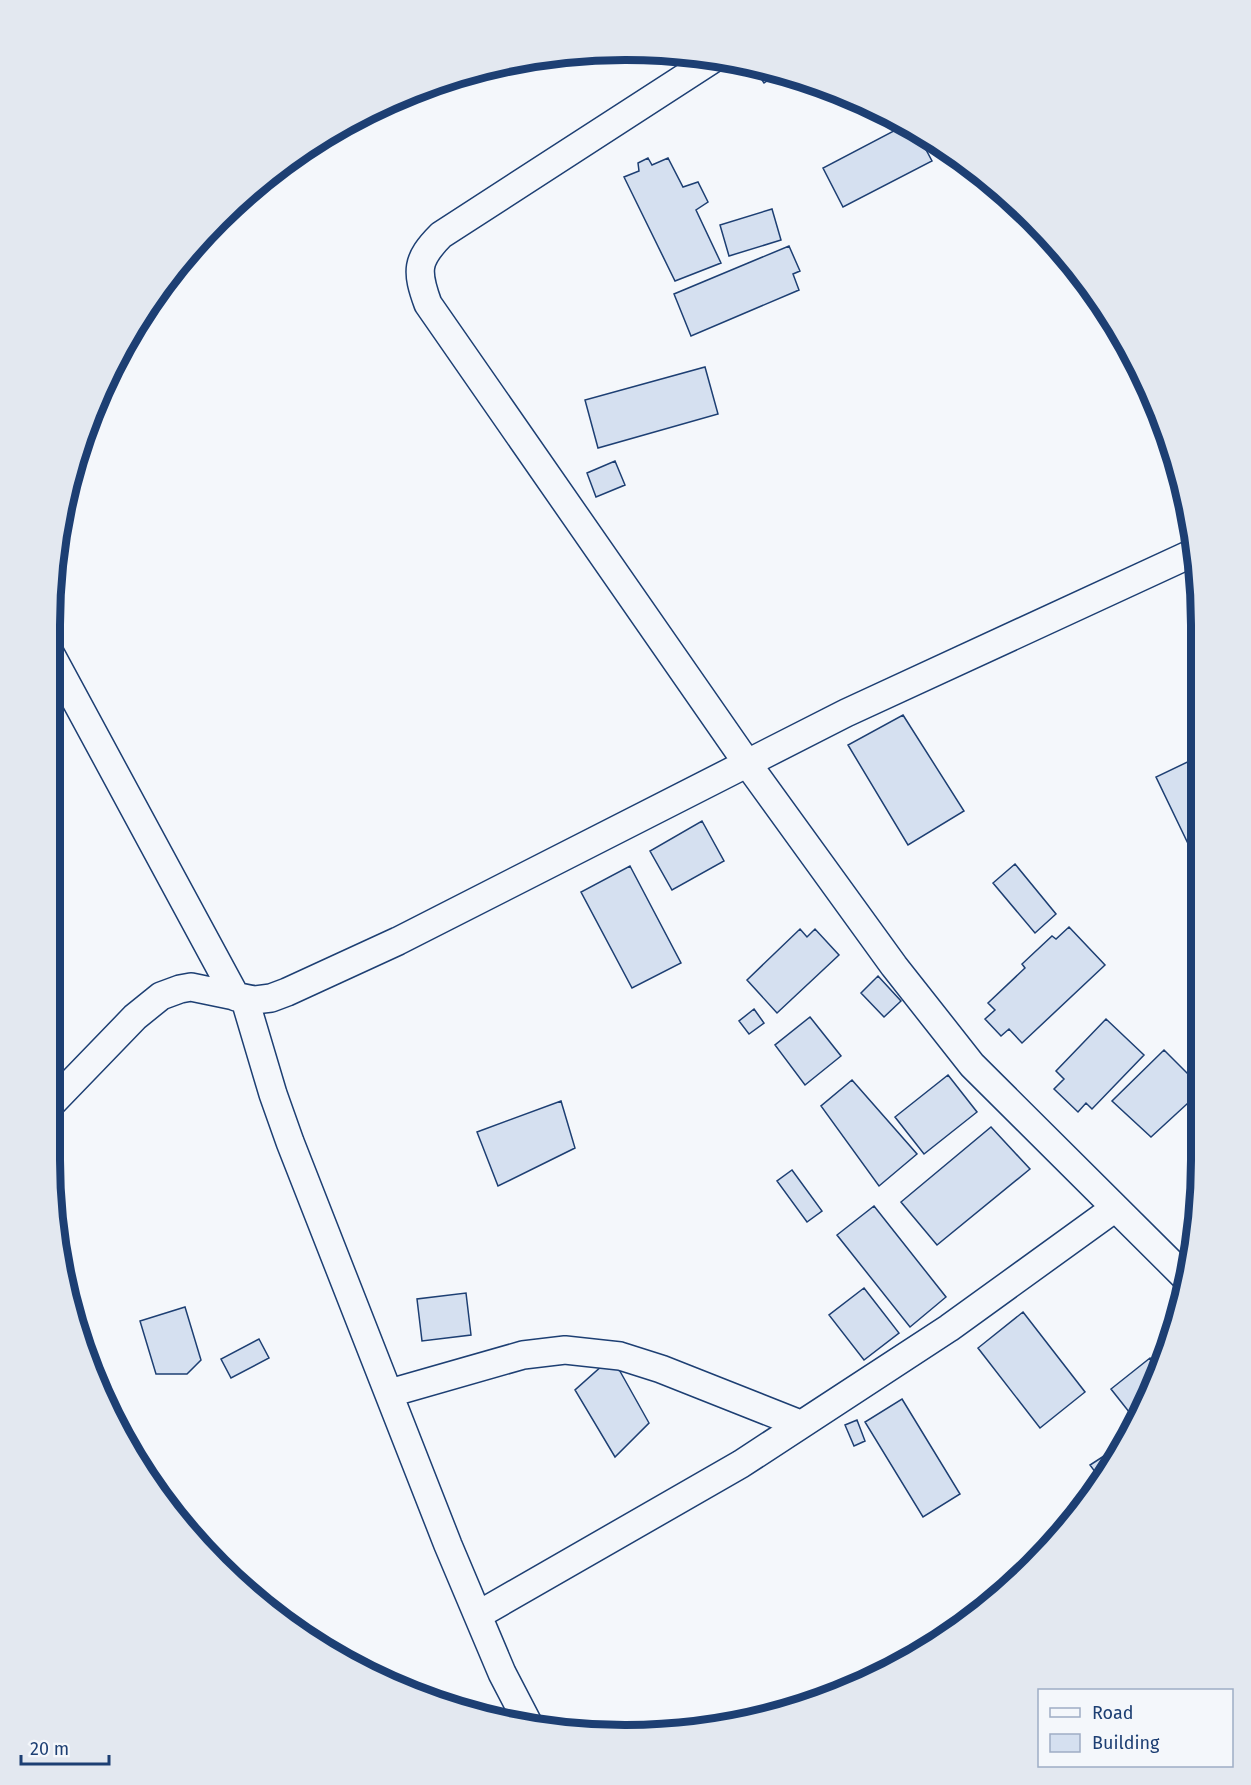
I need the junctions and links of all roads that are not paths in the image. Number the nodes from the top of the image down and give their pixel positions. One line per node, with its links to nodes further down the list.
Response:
1 (703, 66): 4 (street)
2 (1186, 555): 4 (street)
3 (60, 671): 5 (street)
4 (747, 763): 5 (street); 7 (street)
5 (241, 998): 6 (street); 9 (street)
6 (60, 1095)
7 (1115, 1208): 8 (street); 10 (street)
8 (1180, 1272)
9 (390, 1394): 10 (street); 11 (street)
10 (800, 1424): 11 (street)
11 (478, 1616): 12 (street)
12 (525, 1716)

